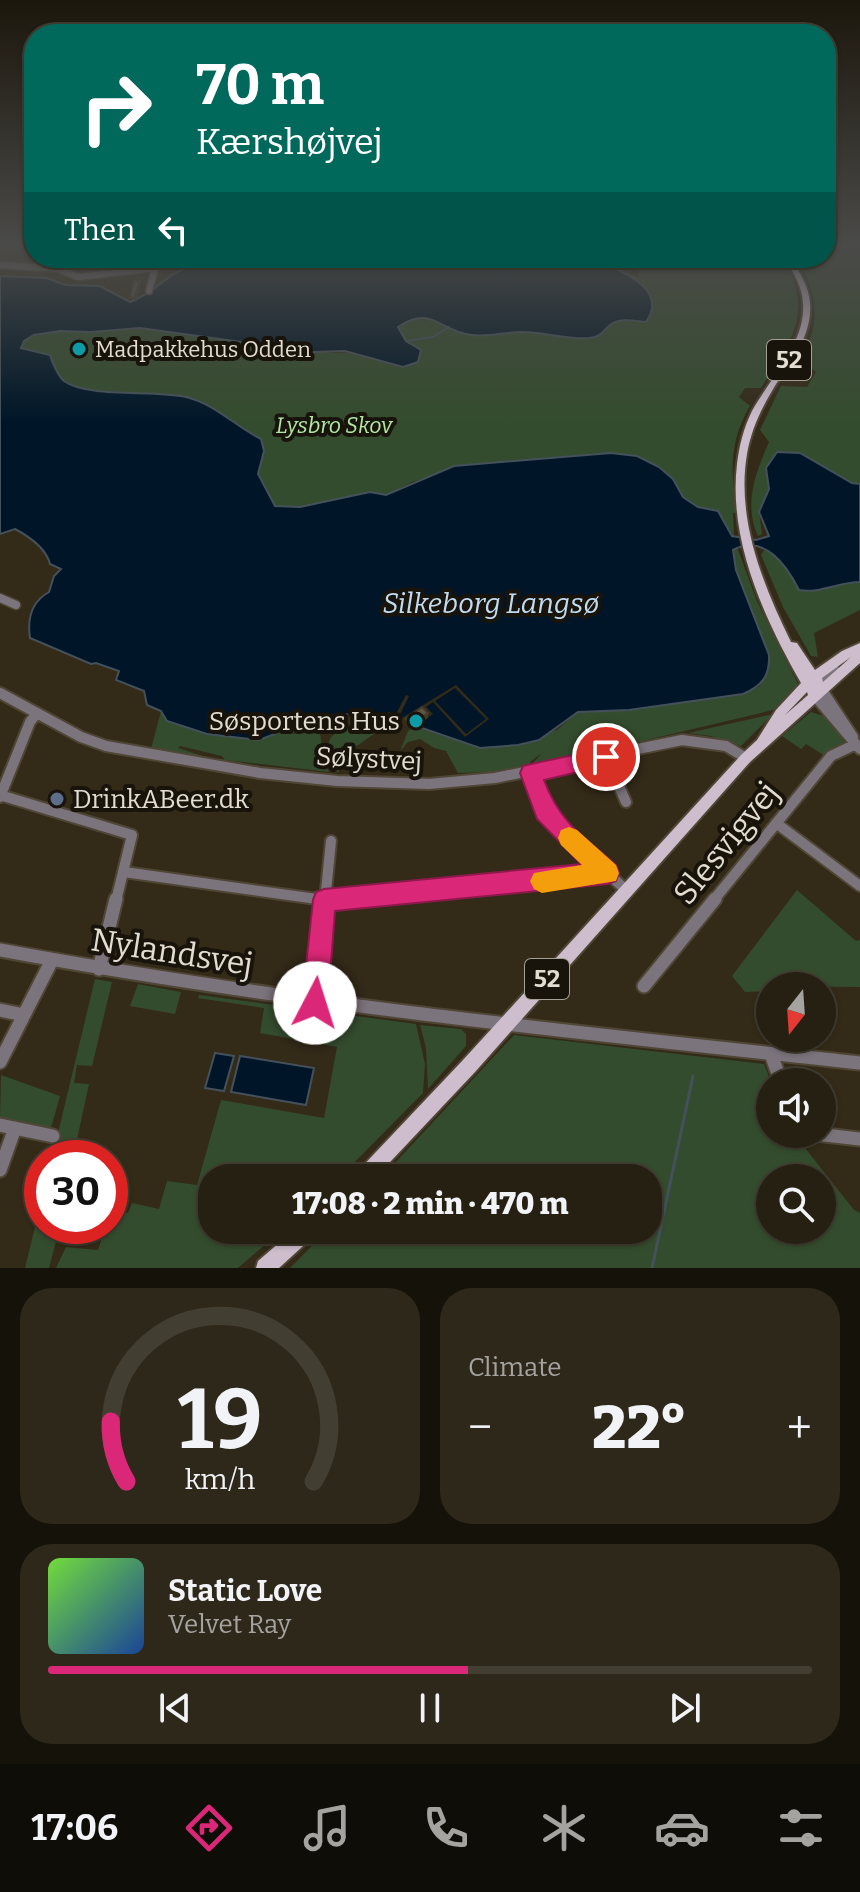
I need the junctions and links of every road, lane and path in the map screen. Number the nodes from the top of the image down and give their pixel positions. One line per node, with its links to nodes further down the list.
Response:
1 (806, 304): 5 (main road, 52)
2 (0, 598): 3 (street)
3 (16, 605)
4 (859, 651): 5 (main road)
5 (815, 687): 8 (street); 9 (main road, 52); 9 (main road, 52); 10 (street)
6 (0, 693): 7 (street, Sølystvej)
7 (37, 713): 13 (street, Sølystvej); 14 (street)
8 (854, 726): 10 (street)
9 (763, 741): 12 (main road, 52)
10 (858, 747): 16 (street, Slesvigvej)
11 (606, 757): 12 (street, Sølystvej); 13 (street, Sølystvej); 15 (street)
12 (746, 758): 21 (main road, 52)
13 (531, 773): 19 (street)
14 (0, 796): 18 (street)
15 (626, 802)
16 (776, 823): 20 (street); 26 (street, Slesvigvej)
17 (331, 841): 22 (street)
18 (124, 872): 22 (street); 25 (street)
19 (608, 873): 21 (street); 22 (street)
20 (860, 886)
21 (627, 891): 30 (main road, 52)
22 (324, 900): 27 (street)
23 (0, 950): 24 (street, Nylandsvej)
24 (52, 960): 25 (street, Nylandsvej); 29 (street)
25 (99, 969): 27 (street, Nylandsvej)
26 (644, 986)
27 (315, 1003): 30 (street, Nylandsvej)
28 (0, 1010): 29 (street)
29 (24, 1015): 32 (street)
30 (506, 1026): 31 (street, Nylandsvej); 39 (main road, 52)
31 (771, 1054): 33 (street, Nylandsvej); 34 (street)
32 (0, 1062)
33 (860, 1063)
34 (776, 1068)
35 (7, 1127): 36 (street); 40 (street)
36 (53, 1136)
37 (836, 1136): 38 (street)
38 (860, 1139)
39 (376, 1164)
40 (0, 1170)
41 (292, 1244): 42 (main road)
42 (265, 1268)

